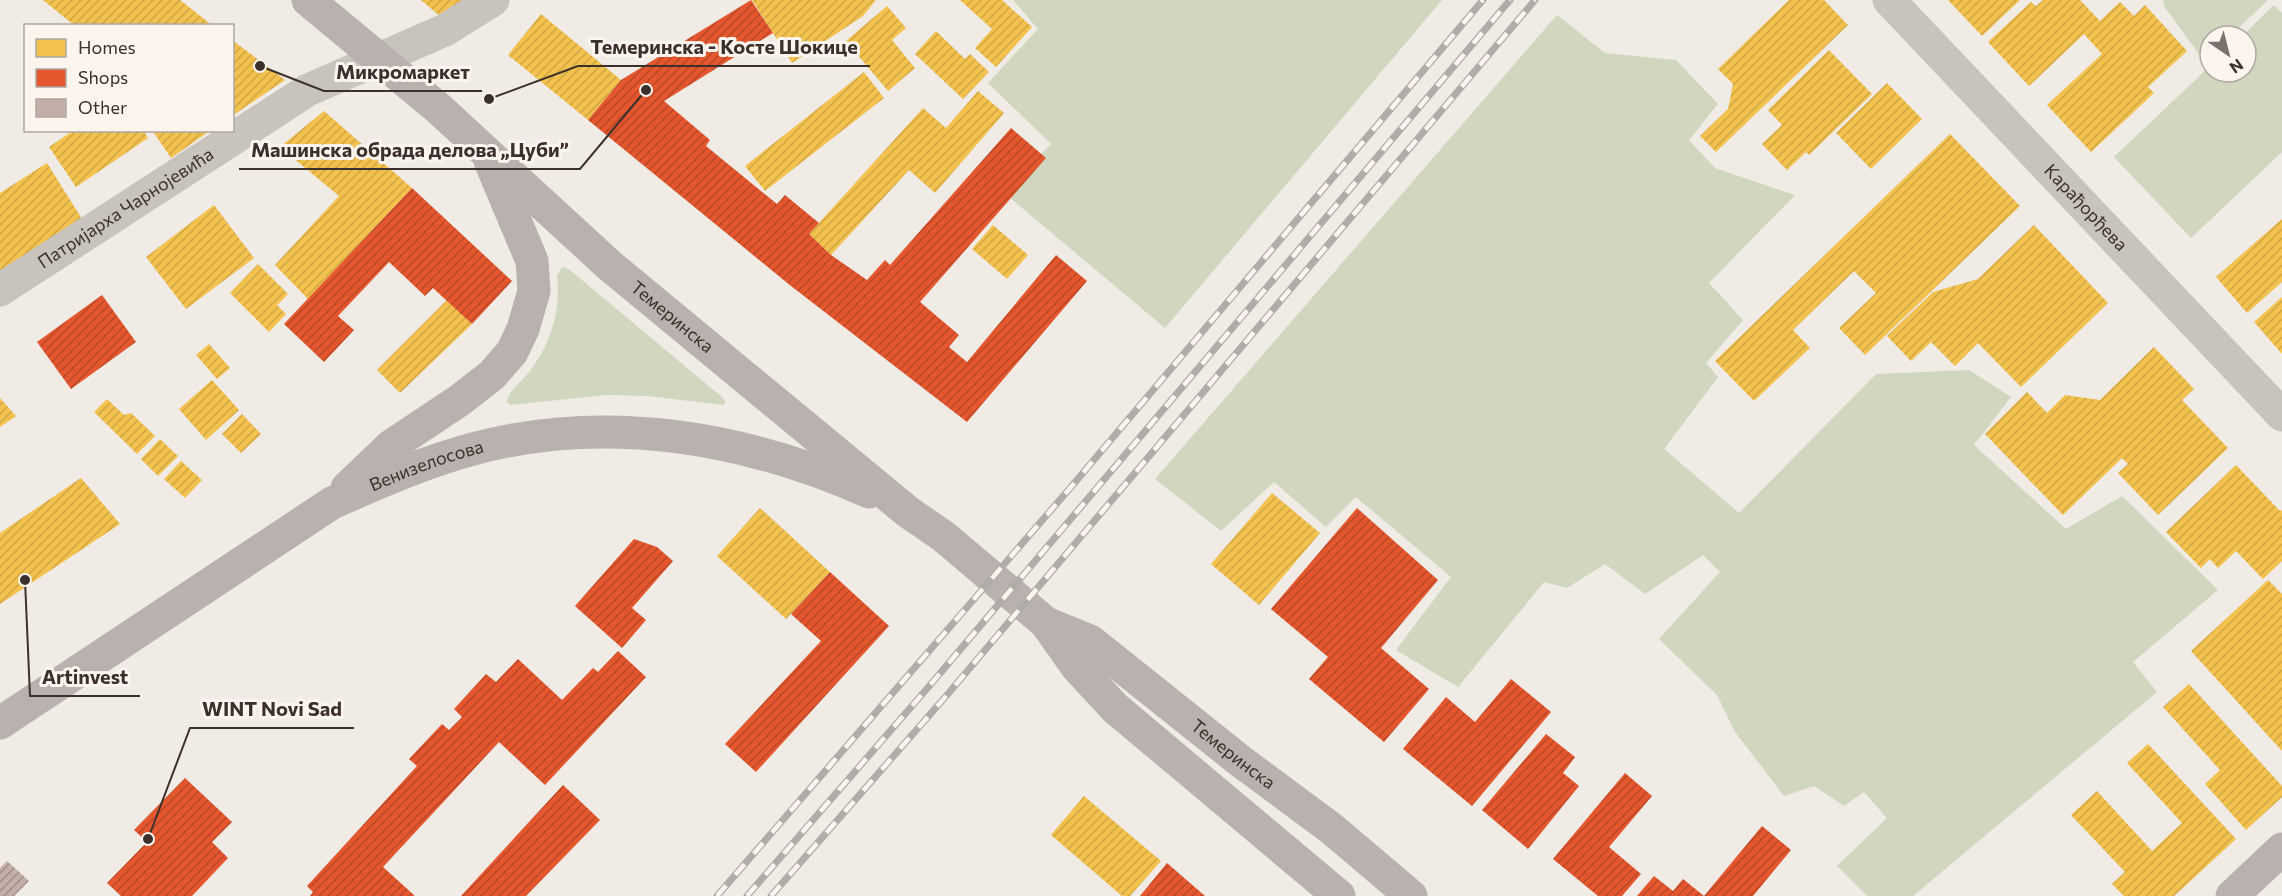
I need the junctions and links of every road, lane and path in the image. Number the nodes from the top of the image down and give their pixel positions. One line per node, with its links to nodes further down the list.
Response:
1 (308, 0): 4 (main road, Темеринска)
2 (493, 0): 4 (street, Патријарха Чарнојевића)
3 (1889, 0): 7 (street, Карађорђева)
4 (380, 59): 5 (main road, Темеринска); 6 (street, Патријарха Чарнојевића)
5 (487, 153): 8 (main road); 9 (main road, Темеринска)
6 (0, 290)
7 (2282, 415)
8 (332, 503): 9 (main road, Венизелосова); 11 (main road, Венизелосова)
9 (908, 512): 10 (main road, Темеринска)
10 (1046, 623): 13 (main road, Темеринска); 14 (main road, Темеринска)
11 (0, 723)
12 (2282, 849): 15 (main road)
13 (1339, 896)
14 (1412, 896)
15 (2232, 896)

